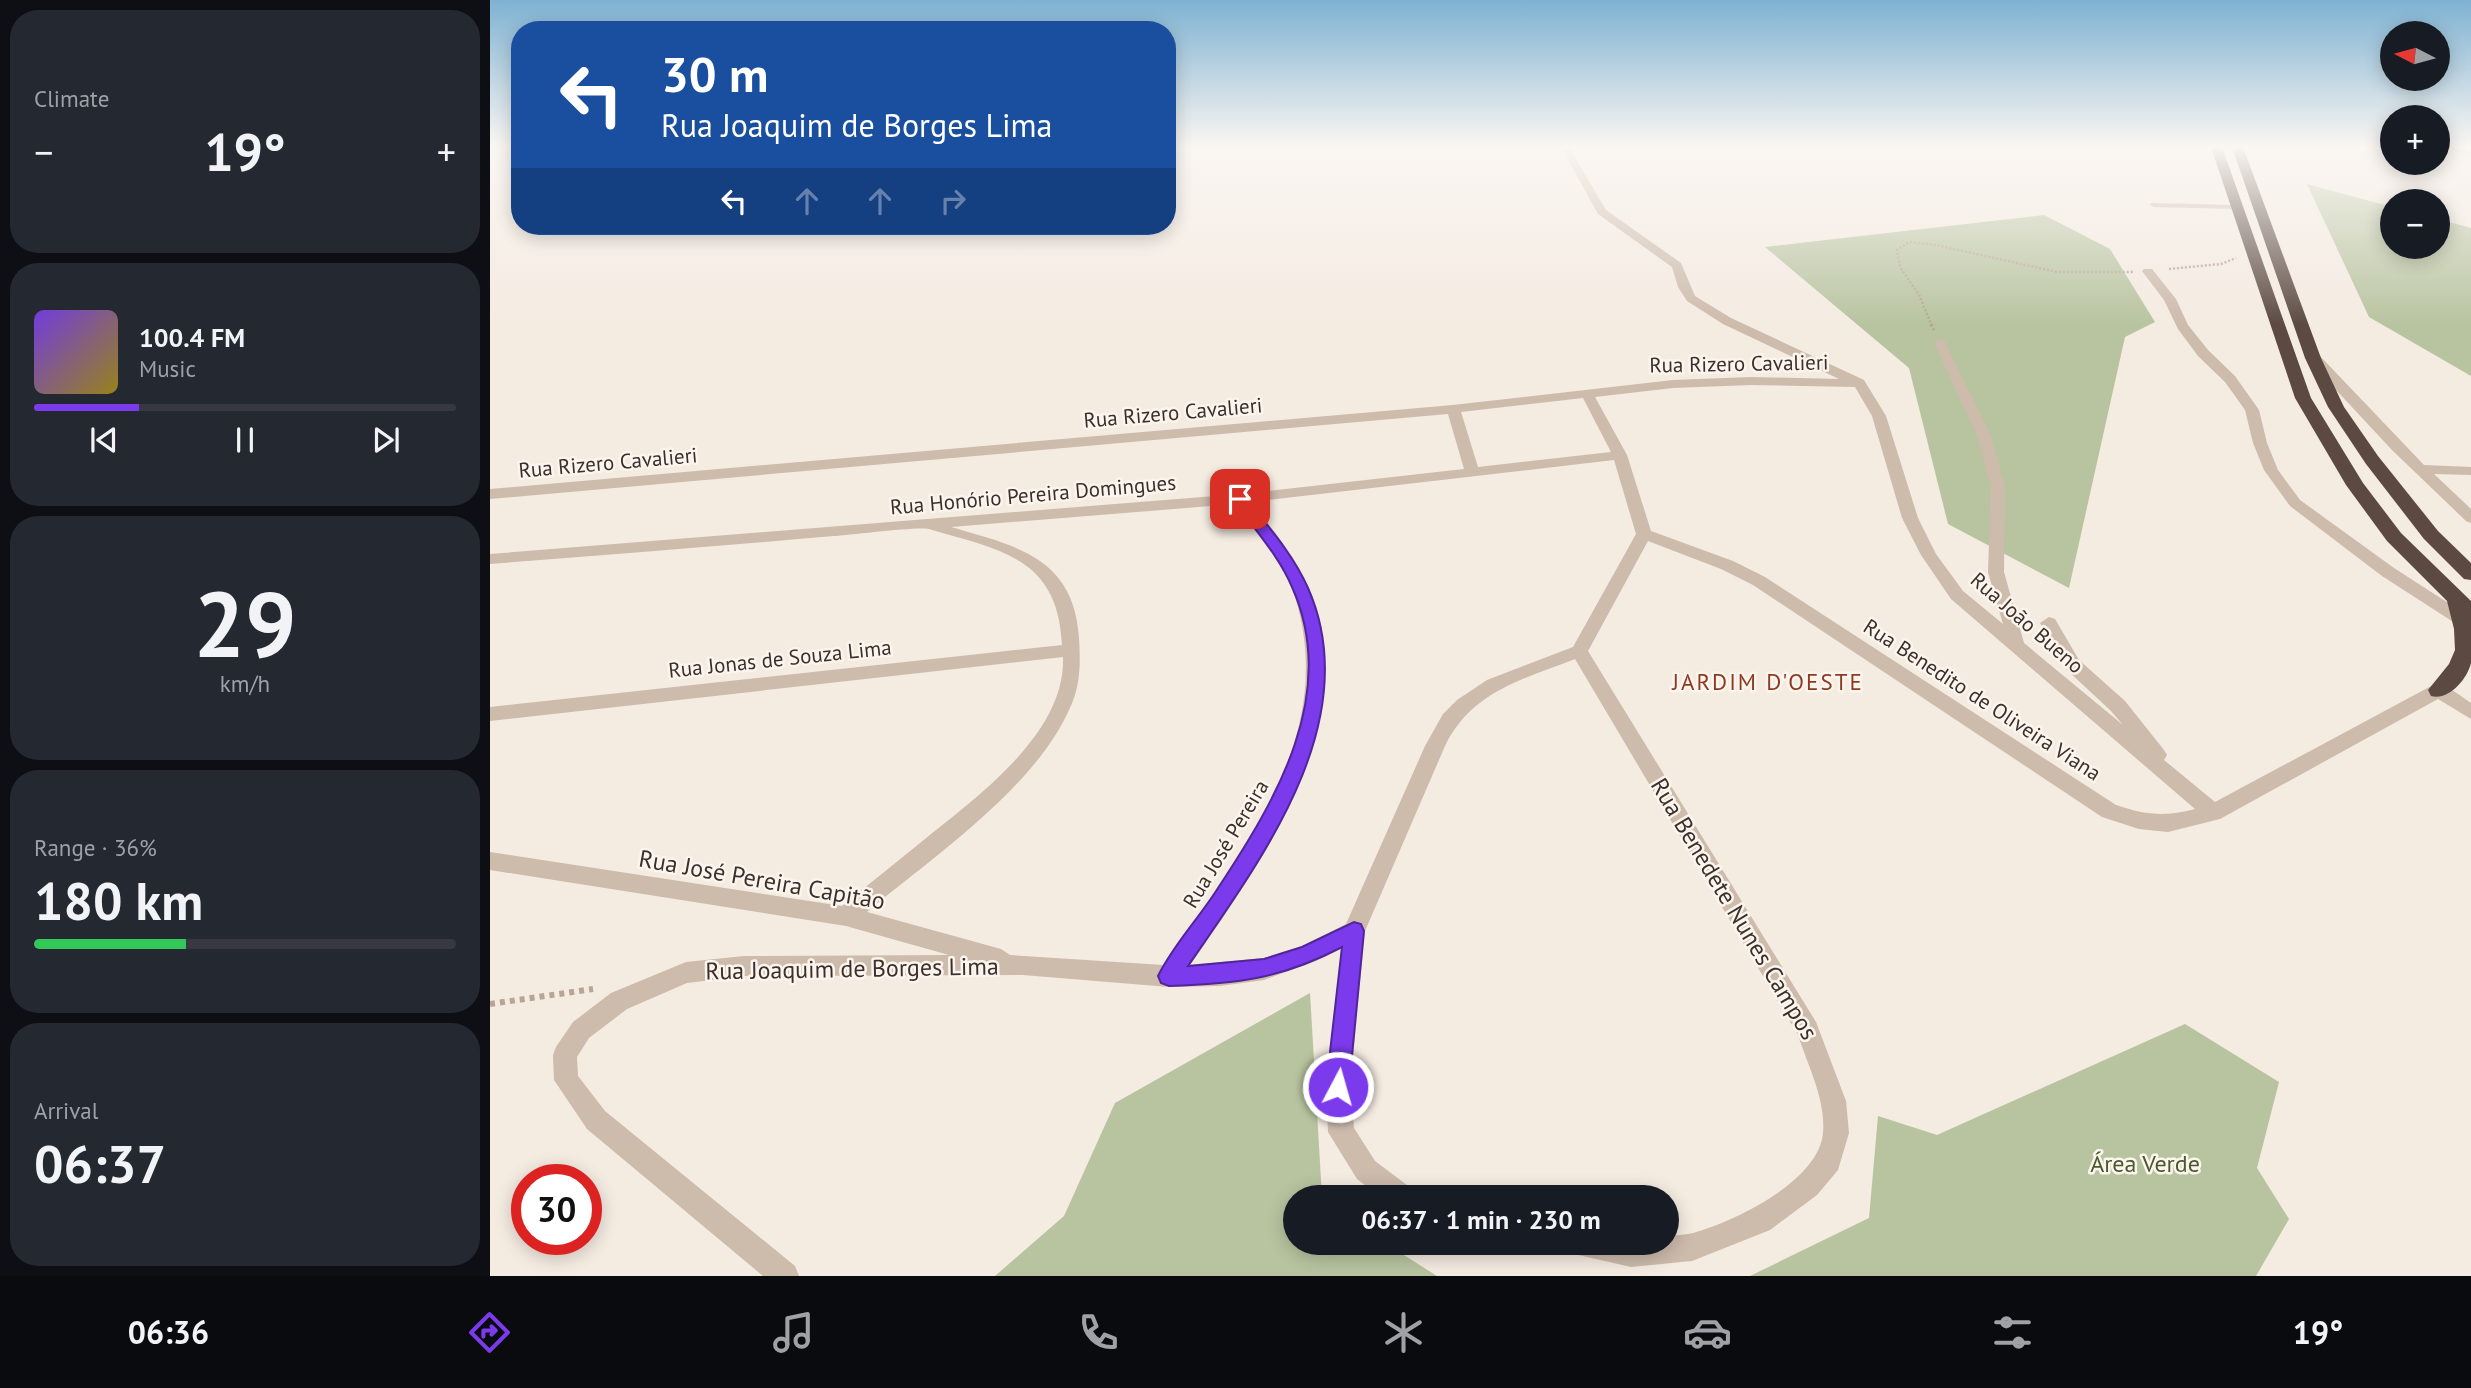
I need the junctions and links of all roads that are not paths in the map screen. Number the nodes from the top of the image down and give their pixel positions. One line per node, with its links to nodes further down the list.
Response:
1 (1597, 207): 8 (street)
2 (2231, 207): 3 (lane)
3 (2236, 207): 22 (highway)
4 (2258, 207): 7 (highway)
5 (2148, 271): 22 (street)
6 (1940, 344): 24 (street)
7 (2313, 358): 12 (street); 21 (highway)
8 (1859, 383): 9 (street, Rua Rizero Cavalieri); 24 (street, Rua João Bueno)
9 (1586, 392): 10 (street, Rua Rizero Cavalieri); 11 (street)
10 (1453, 409): 14 (street); 15 (street, Rua Rizero Cavalieri)
11 (1620, 455): 14 (street, Rua Honório Pereira Domingues); 19 (street)
12 (2420, 469): 13 (street); 17 (street)
13 (2471, 471)
14 (1472, 472): 16 (street, Rua Honório Pereira Domingues)
15 (490, 494)
16 (1240, 499): 18 (street, Rua Honório Pereira Domingues); 36 (street, Rua José Pereira)
17 (2471, 518)
18 (927, 524): 20 (street, Rua Honório Pereira Domingues); 25 (street)
19 (1644, 534): 26 (street); 31 (street, Rua Benedito de Oliveira Viana)
20 (490, 559)
21 (2471, 574)
22 (2464, 612): 27 (highway)
23 (2049, 623): 30 (street)
24 (2015, 645): 30 (street, Rua João Bueno)
25 (1074, 650): 29 (street, Rua Jonas de Souza Lima); 33 (street)
26 (1579, 651): 34 (street); 38 (street, Rua Benedete Nunes Campos)
27 (2439, 690): 28 (street); 31 (street, Rua Benedito de Oliveira Viana)
28 (2471, 712)
29 (490, 713)
30 (2184, 788): 31 (street, Rua João Bueno)
31 (2213, 813)
32 (490, 861): 33 (street, Rua José Pereira Capitão)
33 (846, 916): 35 (street, Rua José Pereira Capitão)
34 (1354, 931): 36 (street, Rua Joaquim de Borges Lima); 37 (street)
35 (1023, 965): 36 (street, Rua Joaquim de Borges Lima); 39 (street, Rua Joaquim de Borges Lima)
36 (1169, 976)
37 (1386, 1185)
38 (1679, 1248)
39 (785, 1276)

